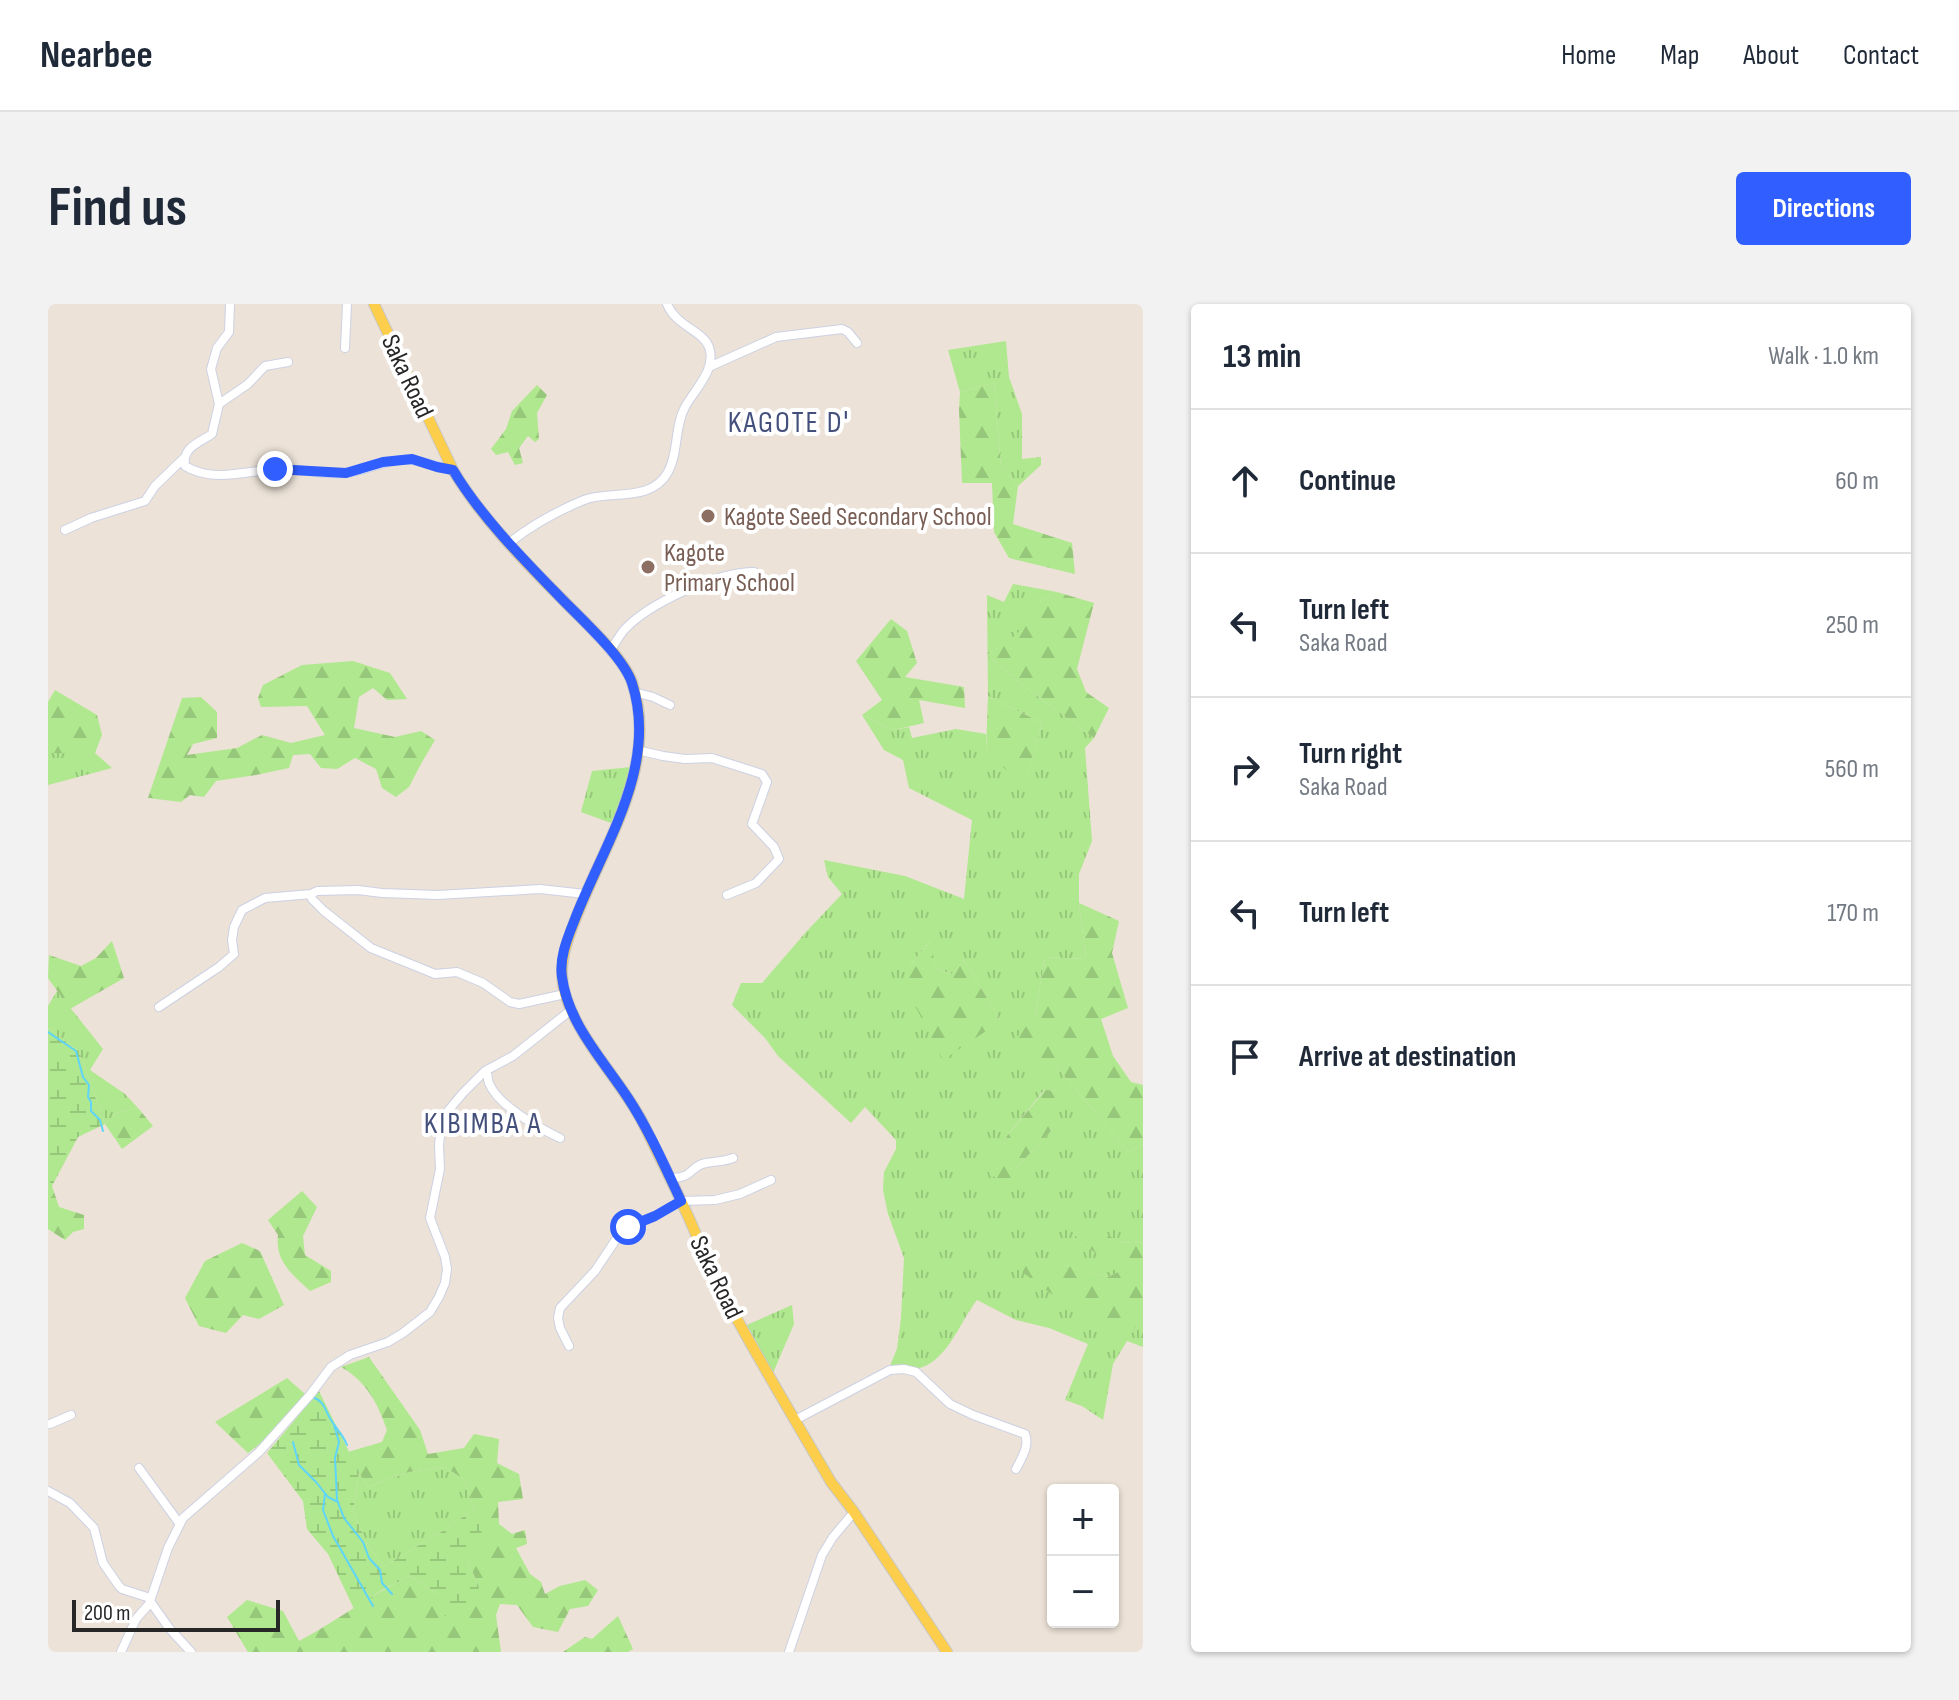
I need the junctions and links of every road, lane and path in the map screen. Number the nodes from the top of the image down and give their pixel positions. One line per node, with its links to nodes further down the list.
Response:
1 (230, 304): 9 (street)
2 (347, 304): 6 (street)
3 (374, 304): 11 (main road, Saka Road)
4 (667, 304): 8 (street)
5 (857, 343): 8 (street)
6 (345, 348)
7 (288, 362): 9 (street)
8 (709, 367): 13 (street)
9 (219, 404): 10 (street)
10 (184, 458): 11 (street); 12 (street)
11 (453, 470): 13 (main road, Saka Road)
12 (65, 530)
13 (509, 543): 15 (main road, Saka Road)
14 (754, 572): 15 (street)
15 (610, 651): 16 (main road, Saka Road)
16 (634, 692): 17 (street); 18 (main road, Saka Road)
17 (670, 705)
18 (637, 750): 20 (main road, Saka Road); 21 (street)
19 (311, 894): 20 (street); 22 (street); 23 (street)
20 (585, 894): 22 (main road, Saka Road)
21 (727, 895)
22 (565, 994): 24 (main road, Saka Road)
23 (159, 1007)
24 (571, 1010): 25 (street); 28 (main road, Saka Road)
25 (487, 1070): 26 (street); 39 (street)
26 (560, 1138)
27 (733, 1158): 28 (street)
28 (669, 1178): 30 (main road, Saka Road)
29 (771, 1180): 30 (street)
30 (681, 1201): 31 (street); 33 (main road, Saka Road)
31 (569, 1346)
32 (71, 1415): 34 (street)
33 (795, 1420): 36 (street); 38 (main road, Saka Road)
34 (49, 1424)
35 (139, 1468): 39 (street)
36 (1016, 1469)
37 (48, 1491): 40 (street)
38 (854, 1512): 43 (street); 44 (main road, Saka Road)
39 (179, 1523): 40 (street)
40 (150, 1600): 41 (street); 42 (street)
41 (121, 1652)
42 (191, 1652)
43 (789, 1652)
44 (947, 1652)

